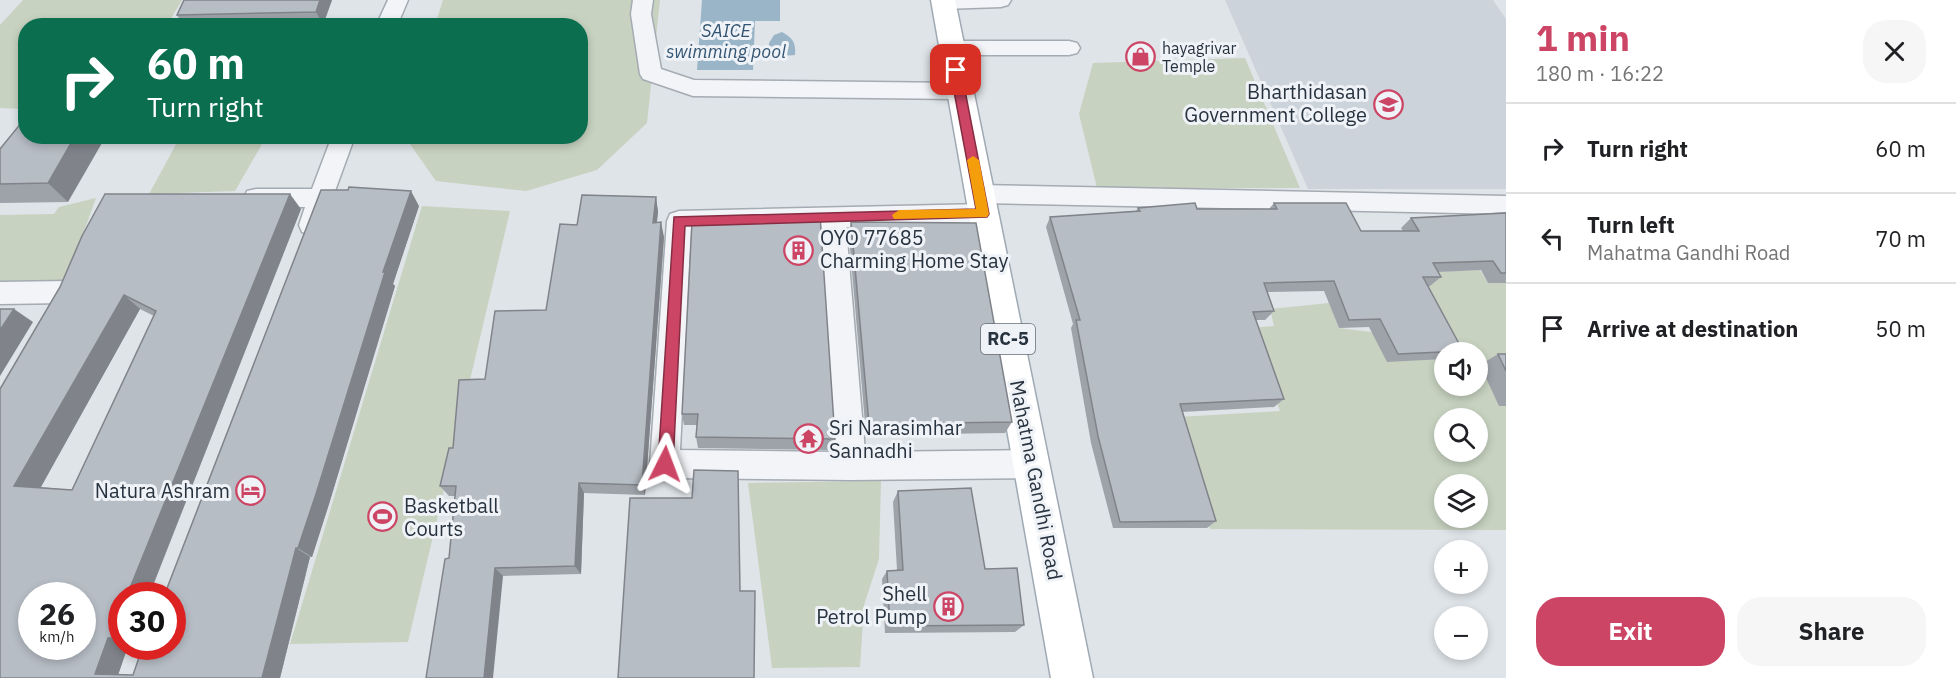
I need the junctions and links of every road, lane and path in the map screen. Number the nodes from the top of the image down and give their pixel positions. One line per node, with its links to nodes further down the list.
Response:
1 (398, 0): 5 (street)
2 (643, 0): 8 (street)
3 (1001, 0): 4 (street)
4 (943, 1): 6 (main road, Mahatma Gandhi Road / RC-5)
5 (390, 18)
6 (952, 48): 7 (street); 8 (main road, Mahatma Gandhi Road / RC-5)
7 (1069, 48)
8 (960, 91): 12 (main road, Mahatma Gandhi Road / RC-5)
9 (341, 144): 11 (street)
10 (237, 198): 11 (street)
11 (321, 198): 15 (street)
12 (981, 204): 13 (street); 14 (street); 18 (main road, Mahatma Gandhi Road / RC-5)
13 (1506, 205)
14 (833, 216): 19 (street); 19 (street)
15 (300, 254)
16 (66, 292): 17 (street)
17 (0, 293)
18 (1034, 464): 19 (street); 20 (main road, Mahatma Gandhi Road / RC-5)
19 (851, 466)
20 (1072, 678)

